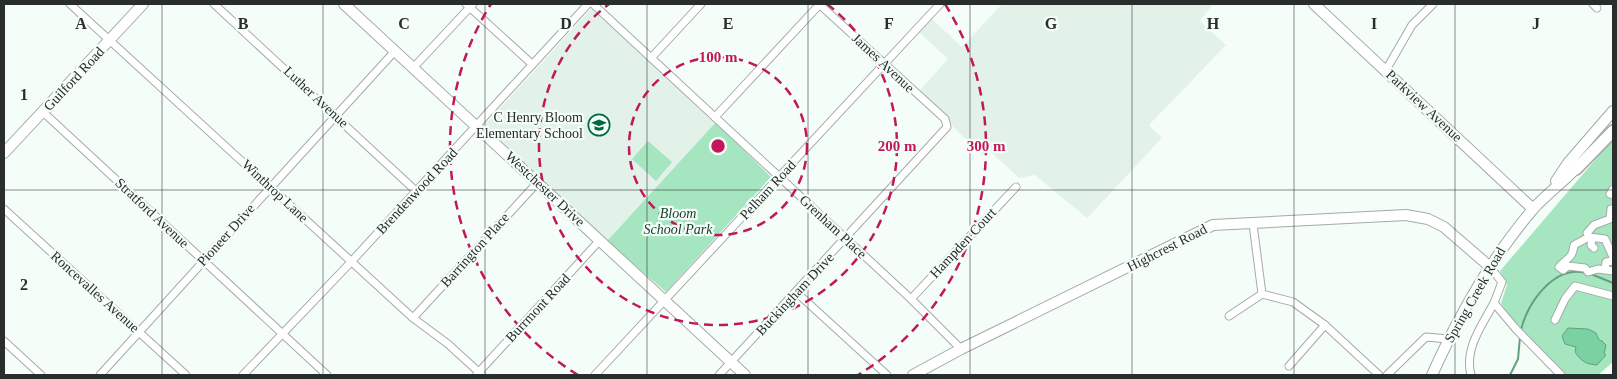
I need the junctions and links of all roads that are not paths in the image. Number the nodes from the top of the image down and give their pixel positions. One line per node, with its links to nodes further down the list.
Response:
1 (70, 4): 13 (street, Winthrop Lane)
2 (143, 4): 13 (street, Guilford Road)
3 (214, 4): 22 (street, Luther Avenue)
4 (344, 4): 14 (street, Westchester Drive)
5 (588, 4): 16 (street, Brendenwood Road)
6 (593, 4): 15 (street, Grenham Place)
7 (702, 4): 15 (street)
8 (820, 4): 17 (street, James Avenue); 23 (street)
9 (940, 4): 17 (street, Pelham Road)
10 (1314, 4): 19 (street, Parkview Avenue)
11 (1433, 4): 19 (street)
12 (470, 5): 16 (street); 18 (street)
13 (109, 41): 21 (street, Guilford Road); 32 (street, Winthrop Lane)
14 (394, 52): 18 (street, Westchester Drive); 22 (street, Pioneer Drive)
15 (651, 58): 23 (street, Grenham Place)
16 (532, 64): 25 (street, Brendenwood Road)
17 (884, 65): 24 (street, James Avenue); 30 (street, Pelham Road)
18 (413, 68): 25 (street, Westchester Drive)
19 (1386, 70): 39 (street, Parkview Avenue)
20 (1613, 111): 37 (street, Spring Creek Road)
21 (43, 112): 28 (street, Guilford Road); 48 (street, Stratford Avenue)
22 (336, 116): 32 (street, Pioneer Drive); 35 (street, Luther Avenue)
23 (715, 117): 30 (street, Grenham Place)
24 (947, 122): 44 (street, Buckingham Drive)
25 (476, 126): 31 (street, Westchester Drive); 35 (street, Brendenwood Road)
26 (1613, 126): 29 (street, Spring Creek Road)
27 (1613, 131): 29 (main road)
28 (4, 153)
29 (1576, 169): 37 (street, Spring Creek Road)
30 (780, 177): 44 (street, Grenham Place); 58 (street, Pelham Road)
31 (538, 182): 45 (street, Westchester Drive); 61 (street, Barrington Place)
32 (270, 186): 48 (street, Pioneer Drive); 50 (street, Winthrop Lane)
33 (1016, 187): 57 (street, Hampden Court)
34 (1613, 189): 36 (street)
35 (416, 190): 50 (street, Brendenwood Road)
36 (1613, 194)
37 (1546, 196): 39 (street, Spring Creek Road)
38 (4, 209): 64 (street, Roncevalles Avenue)
39 (1534, 209): 51 (street, Spring Creek Road)
40 (1613, 209): 41 (street)
41 (1612, 220): 43 (street)
42 (1253, 224): 51 (street, Highcrest Road); 55 (street); 68 (street, Highcrest Road)
43 (1591, 238): 46 (street); 47 (street); 52 (street)
44 (846, 239): 54 (street, Buckingham Drive); 57 (street, Grenham Place)
45 (600, 240): 58 (street, Westchester Drive); 71 (street, Burrmont Road)
46 (1594, 248)
47 (1613, 257)
48 (203, 260): 64 (street, Pioneer Drive); 65 (street, Stratford Avenue)
49 (1613, 261): 52 (street)
50 (351, 262): 61 (street, Winthrop Lane); 65 (street, Brendenwood Road)
51 (1489, 266): 59 (street); 66 (street, Spring Creek Road)
52 (1605, 269): 53 (street)
53 (1613, 271)
54 (796, 292): 69 (street, Buckingham Drive); 80 (street)
55 (1262, 294): 60 (street); 63 (street)
56 (1613, 296): 62 (street)
57 (911, 299): 68 (street, Grenham Place)
58 (666, 301): 69 (street, Westchester Drive); 77 (street, Pelham Road)
59 (1494, 303): 85 (street); 86 (street)
60 (1229, 316)
61 (413, 318): 71 (street, Winthrop Lane)
62 (1554, 320)
63 (1325, 325): 70 (street); 82 (street)
64 (139, 332): 73 (street, Pioneer Drive); 74 (street, Roncevalles Avenue)
65 (282, 332): 75 (street, Brendenwood Road); 76 (street, Stratford Avenue)
66 (1448, 338): 83 (street); 84 (street, Spring Creek Road)
67 (4, 341): 72 (street)
68 (961, 349): 81 (street, Highcrest Road)
69 (732, 363): 78 (street, Buckingham Drive); 79 (street, Westchester Drive)
70 (1289, 366)
71 (479, 374)
72 (41, 375)
73 (100, 375)
74 (186, 375)
75 (242, 375)
76 (327, 375)
77 (595, 375)
78 (719, 375)
79 (745, 375)
80 (887, 375)
81 (913, 375)
82 (1379, 375)
83 (1387, 375)
84 (1432, 375)
85 (1471, 375)
86 (1561, 375)

